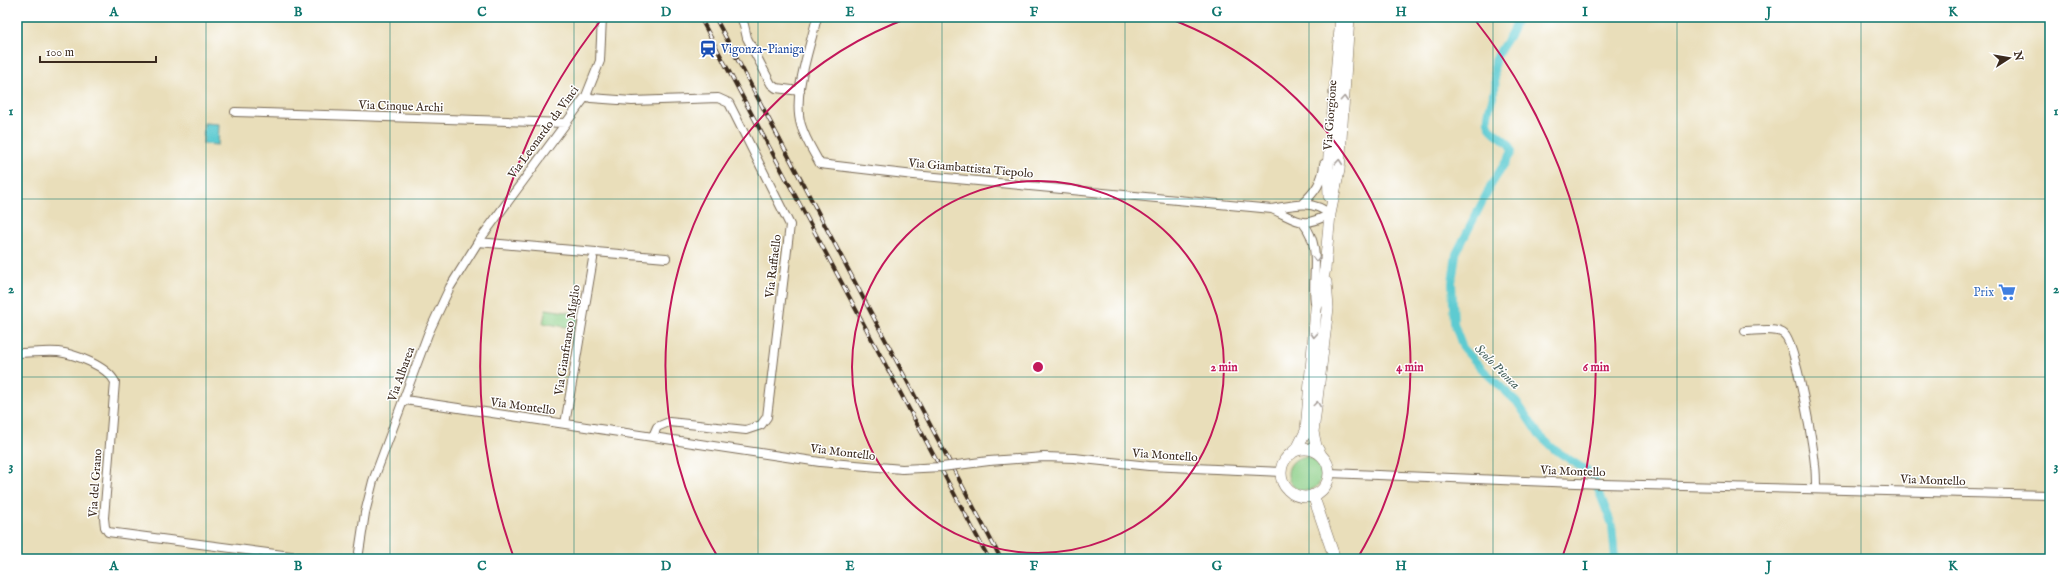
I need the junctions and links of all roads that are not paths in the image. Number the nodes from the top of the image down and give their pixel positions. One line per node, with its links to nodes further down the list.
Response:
1 (602, 17): 8 (street, Via Leonardo da Vinci)
2 (740, 17): 7 (street)
3 (817, 17): 7 (street, Via Giambattista Tiepolo)
4 (1341, 17): 6 (main road, Via Giorgione)
5 (1349, 17): 14 (main road, Via Giorgione, one-way to 5)
6 (1340, 34): 11 (street, Via Giorgione); 14 (main road, Via Giorgione)
7 (800, 91): 12 (street, Via Giambattista Tiepolo)
8 (586, 96): 10 (street, Via Leonardo da Vinci); 25 (street, Via Raffaello)
9 (235, 112): 10 (street, Via Cinque Archi)
10 (566, 123): 13 (street, Via Leonardo da Vinci)
11 (1302, 204): 12 (street, Via Giambattista Tiepolo); 14 (street, Via Giambattista Tiepolo)
12 (1272, 209): 15 (street, Via Giambattista Tiepolo)
13 (501, 210): 16 (street, Via Albarea)
14 (1330, 214): 15 (street); 19 (main road, Via Giorgione)
15 (1303, 223): 20 (street, one-way to 20)
16 (478, 242): 17 (street); 23 (street, Via Albarea)
17 (666, 258)
18 (593, 259): 24 (street, Via Gianfranco Miglio)
19 (1325, 269): 20 (main road, Via Giorgione); 27 (main road, Via Giorgione, one-way to 19)
20 (1316, 309): 26 (main road, Via Giorgione, one-way to 26)
21 (1745, 331): 30 (street)
22 (17, 354): 33 (street, Via del Grano)
23 (405, 400): 24 (street, Via Montello); 34 (street, Via Albarea)
24 (565, 424): 25 (street, Via Montello)
25 (653, 436): 28 (street, Via Montello, bridge)
26 (1291, 454): 27 (main road); 28 (main road)
27 (1320, 455): 29 (main road)
28 (1282, 472): 31 (main road)
29 (1329, 473): 30 (street, Via Montello); 31 (main road)
30 (1816, 490): 32 (street, Via Montello)
31 (1313, 495): 35 (main road)
32 (2050, 496)
33 (314, 559)
34 (358, 559)
35 (1335, 559)

